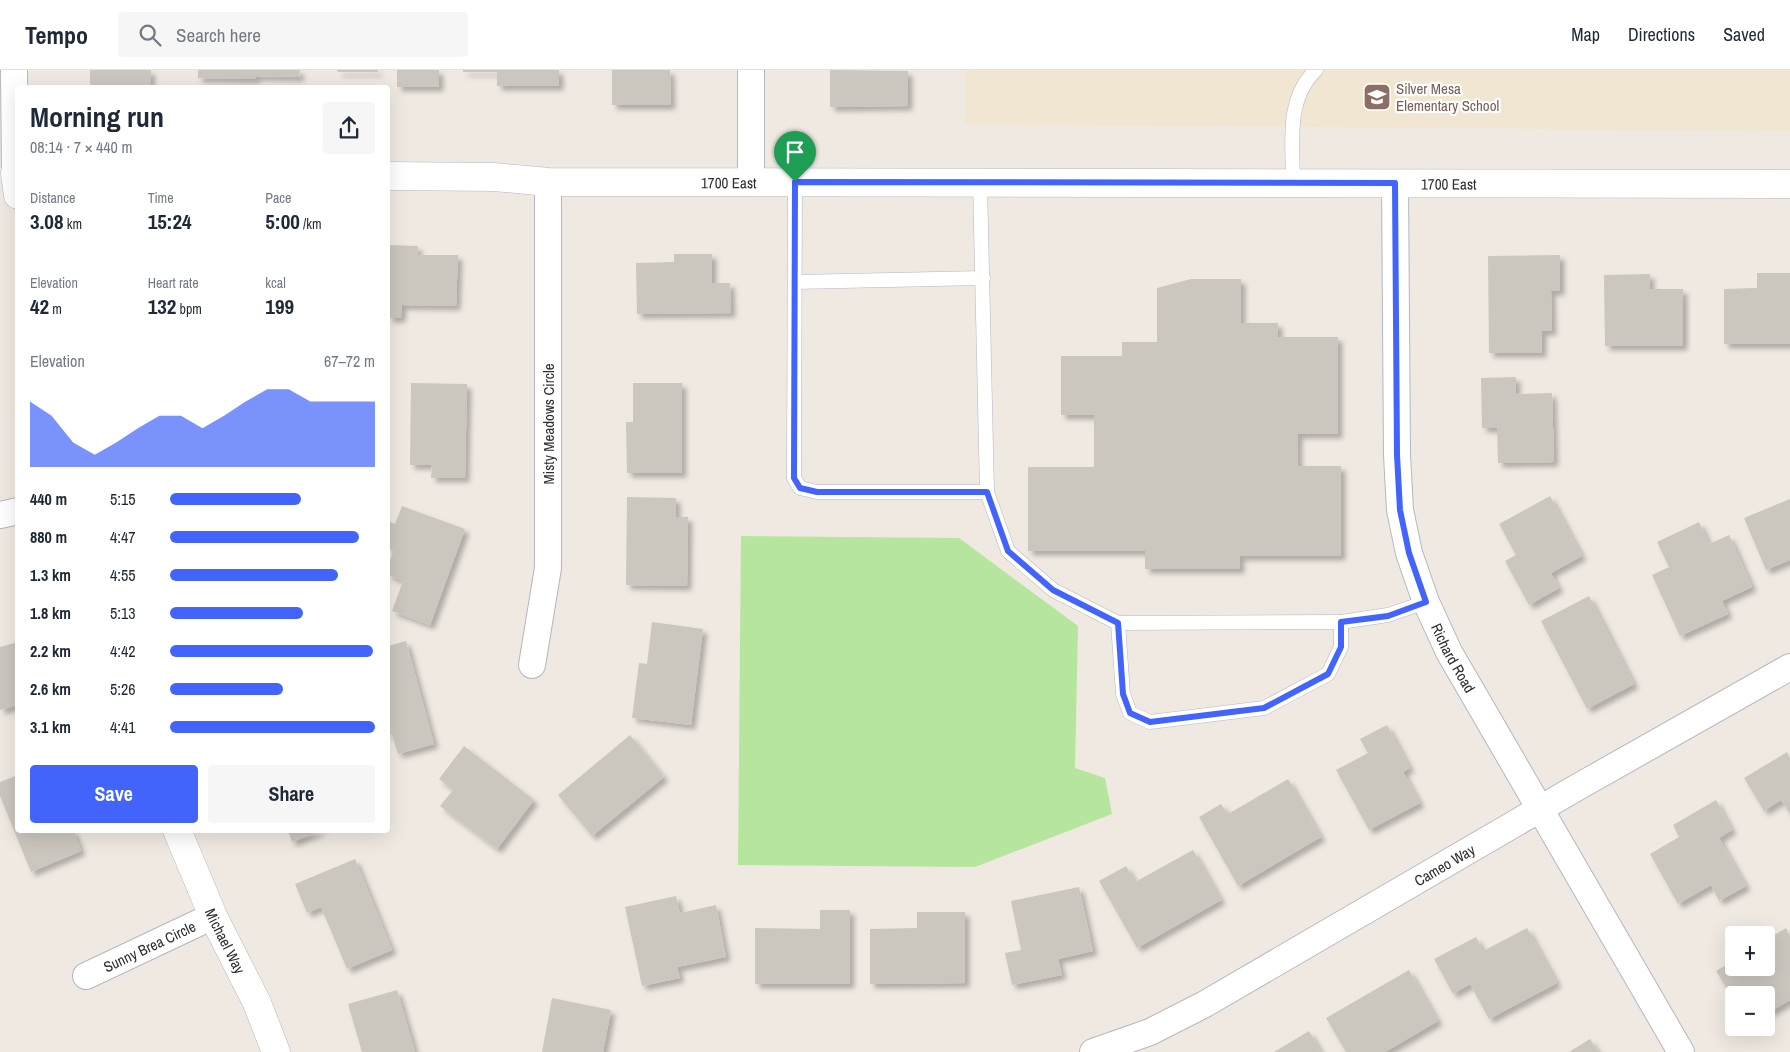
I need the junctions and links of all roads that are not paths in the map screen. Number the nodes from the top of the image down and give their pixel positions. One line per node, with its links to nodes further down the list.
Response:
1 (14, 70): 4 (street)
2 (751, 70): 7 (street)
3 (1316, 70): 10 (lane)
4 (15, 107)
5 (390, 176): 6 (street, 1700 East)
6 (548, 182): 7 (street, 1700 East); 21 (street, Misty Meadows Circle)
7 (751, 182): 8 (street, 1700 East)
8 (795, 182): 9 (street, 1700 East); 14 (lane)
9 (980, 182): 10 (street, 1700 East); 13 (lane)
10 (1294, 183): 11 (street, 1700 East)
11 (1395, 183): 12 (street, 1700 East); 18 (street, Richard Road)
12 (1790, 184)
13 (982, 278): 14 (lane); 15 (lane)
14 (795, 282): 15 (lane)
15 (987, 492): 20 (lane)
16 (15, 512): 17 (street)
17 (0, 515)
18 (1426, 602): 19 (lane); 23 (street, Richard Road)
19 (1341, 622): 20 (lane); 20 (lane)
20 (1118, 623)
21 (532, 665)
22 (1790, 668): 23 (street, Cameo Way)
23 (1540, 810): 28 (street, Cameo Way); 29 (street, Richard Road)
24 (179, 833): 25 (street, Michael Way)
25 (213, 916): 26 (street, Sunny Brea Circle); 27 (street, Michael Way)
26 (86, 976)
27 (276, 1052)
28 (1094, 1052)
29 (1681, 1052)

